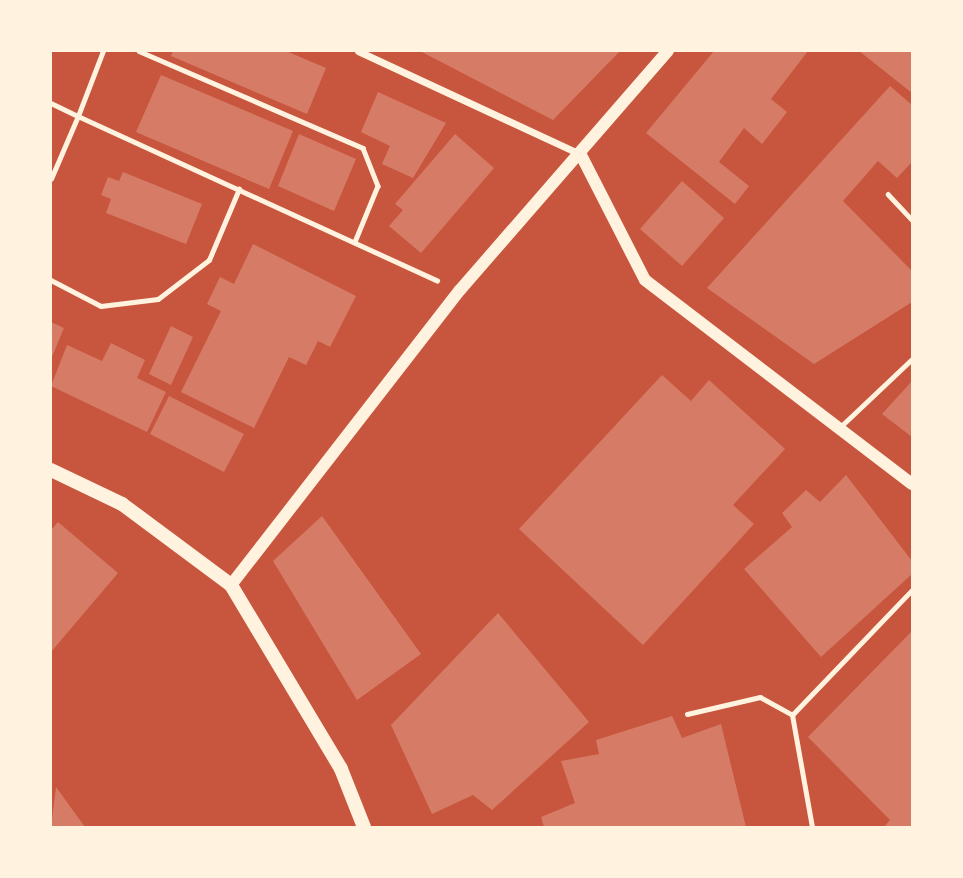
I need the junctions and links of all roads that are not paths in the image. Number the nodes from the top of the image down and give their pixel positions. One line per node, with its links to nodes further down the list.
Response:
1 (358, 51): 3 (street)
2 (668, 51): 3 (street)
3 (581, 155): 5 (street); 8 (street)
4 (912, 359): 5 (lane)
5 (839, 428): 7 (street)
6 (51, 470): 8 (main road)
7 (912, 484)
8 (231, 584): 12 (main road)
9 (912, 590): 11 (lane)
10 (687, 714): 11 (lane)
11 (792, 715): 13 (lane)
12 (364, 827)
13 (812, 827)

